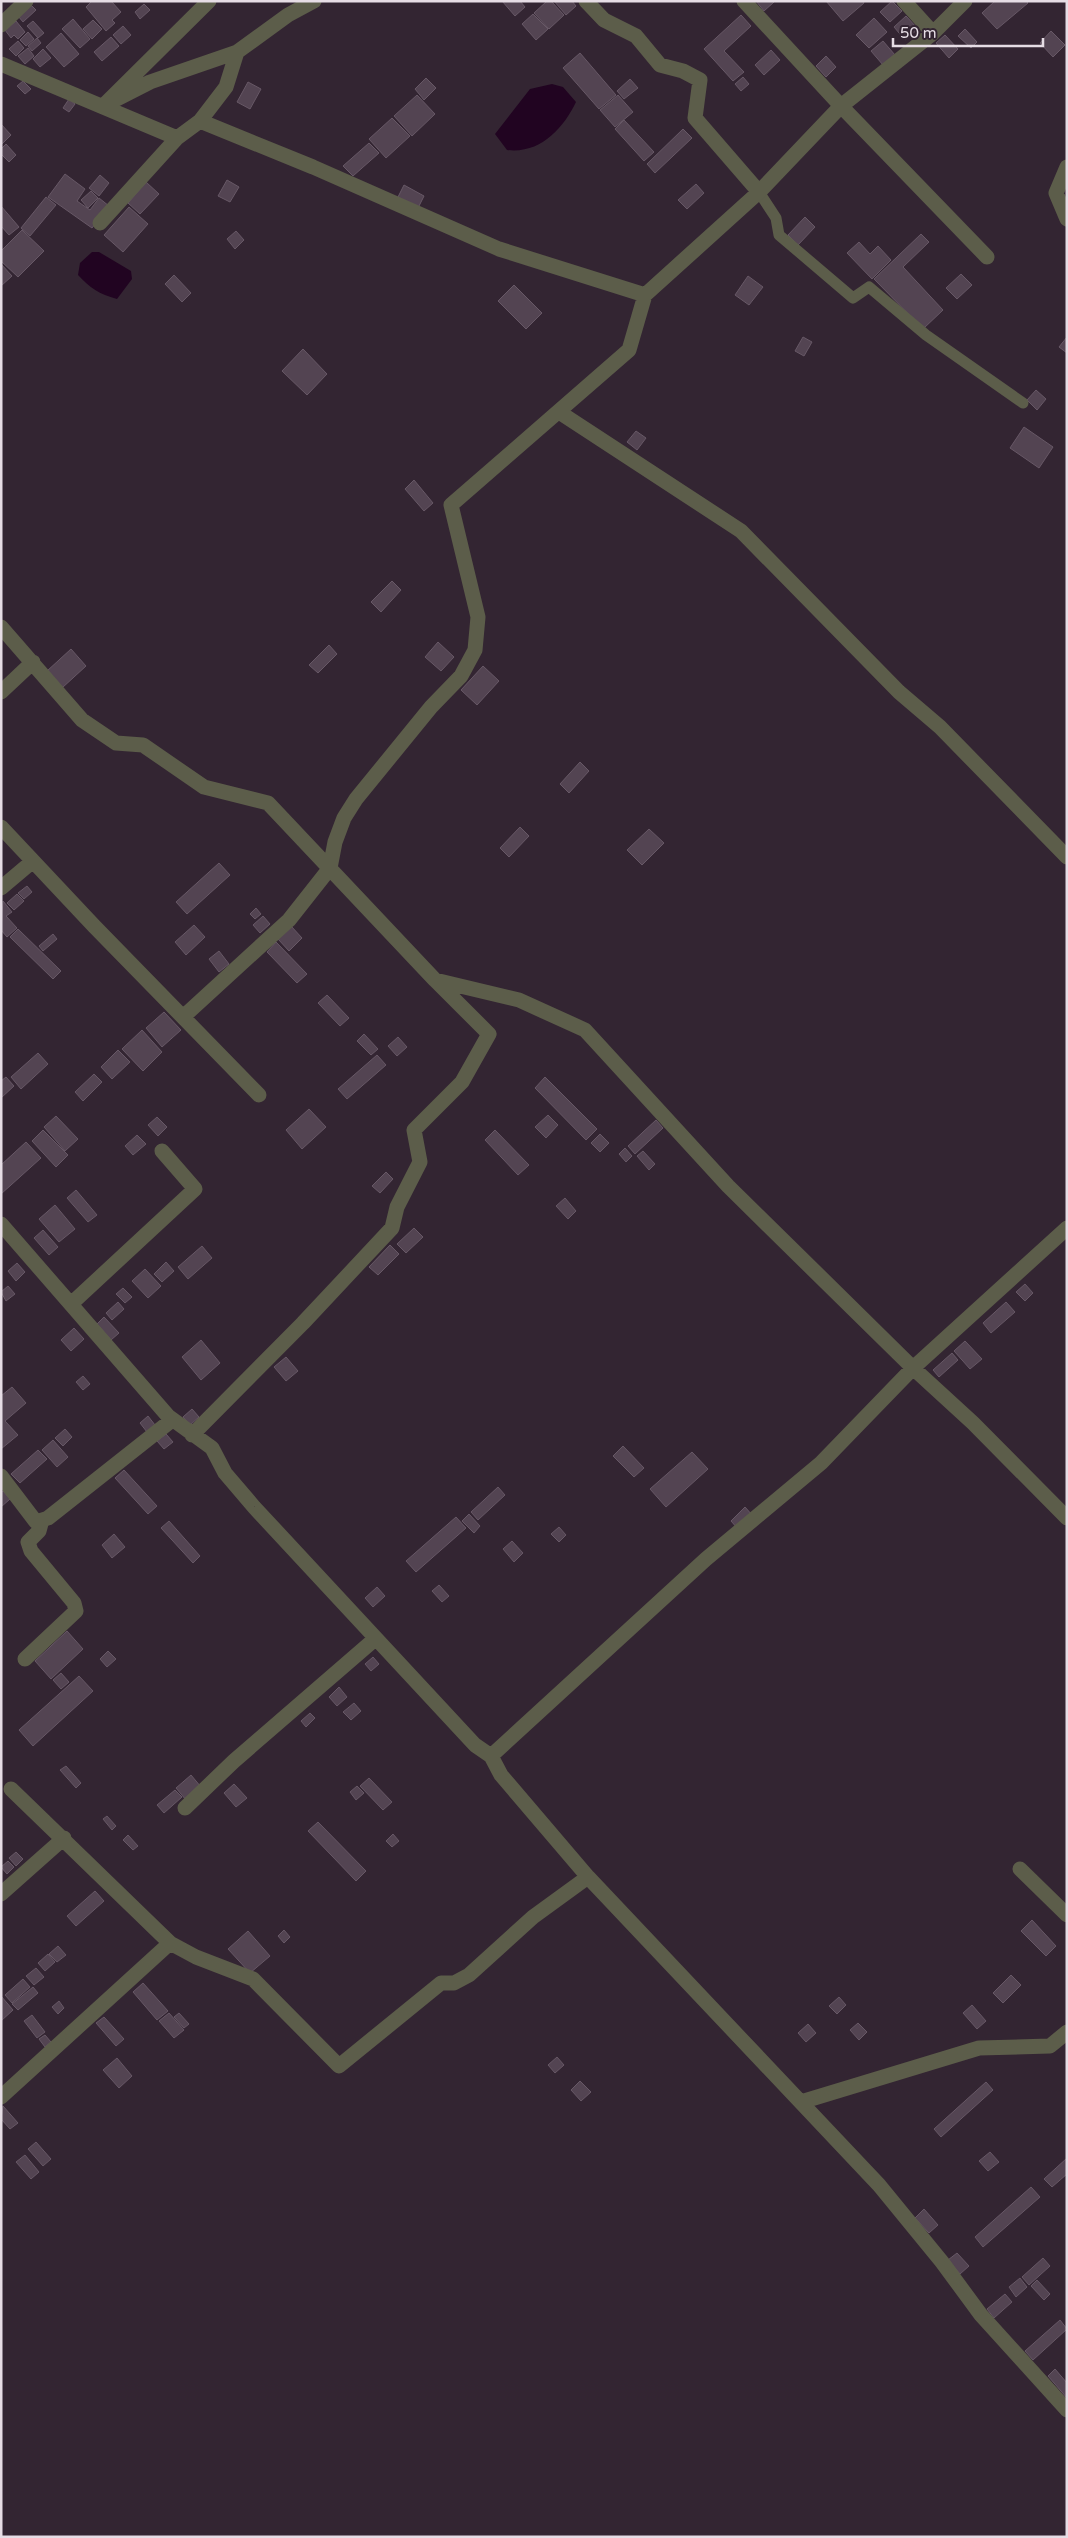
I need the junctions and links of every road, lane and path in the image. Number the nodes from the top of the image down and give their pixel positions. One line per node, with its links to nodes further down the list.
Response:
1 (26, 1): 8 (street)
2 (209, 1): 12 (street)
3 (314, 1): 10 (street)
4 (586, 1): 17 (street)
5 (744, 1): 13 (street)
6 (904, 1): 9 (street)
7 (964, 1): 9 (street)
8 (1, 25)
9 (933, 32): 13 (street)
10 (237, 52): 12 (street); 14 (street)
11 (1, 64): 12 (street)
12 (103, 106): 15 (street)
13 (841, 106): 17 (street); 20 (street)
14 (200, 121): 15 (street); 21 (street)
15 (177, 138): 19 (street)
16 (1067, 166): 18 (street)
17 (759, 192): 21 (street); 22 (lane)
18 (1067, 218)
19 (100, 223)
20 (987, 257)
21 (645, 295): 23 (street)
22 (1023, 403)
23 (559, 412): 28 (street); 30 (street)
24 (1, 627): 25 (street)
25 (33, 662): 26 (street); 30 (street)
26 (1, 692)
27 (1, 827): 29 (street)
28 (1067, 857)
29 (33, 861): 31 (street); 33 (street)
30 (330, 868): 32 (street); 33 (street)
31 (1, 888)
32 (434, 980): 39 (street); 41 (street)
33 (183, 1017): 34 (street)
34 (259, 1095)
35 (162, 1151): 38 (street)
36 (1, 1224): 38 (street)
37 (1067, 1228): 39 (street)
38 (71, 1304): 40 (street)
39 (913, 1368): 43 (street); 47 (street)
40 (172, 1420): 41 (street); 44 (street)
41 (192, 1435): 45 (street)
42 (1, 1476): 44 (street)
43 (1067, 1518)
44 (42, 1520): 46 (street)
45 (375, 1639): 47 (street); 49 (street)
46 (25, 1659)
47 (491, 1756): 52 (street)
48 (12, 1789): 50 (street)
49 (185, 1808)
50 (64, 1838): 53 (street); 55 (street)
51 (1020, 1869): 54 (street)
52 (588, 1877): 55 (street); 58 (street)
53 (1, 1894)
54 (1067, 1915)
55 (170, 1943): 57 (street)
56 (1067, 2032): 58 (street)
57 (1, 2097)
58 (801, 2102): 59 (street)
59 (1067, 2410)

